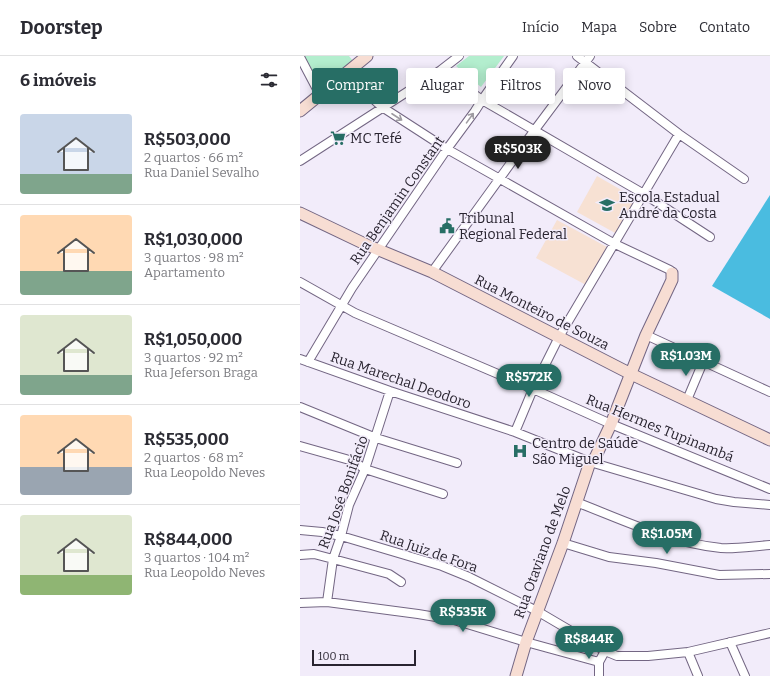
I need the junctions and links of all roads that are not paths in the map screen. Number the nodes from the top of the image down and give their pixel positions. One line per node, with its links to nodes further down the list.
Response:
1 (367, 56): 7 (street)
2 (459, 56): 8 (street)
3 (513, 56): 12 (street, Rua Benjamin Constant)
4 (577, 56): 6 (street)
5 (300, 57): 9 (street)
6 (587, 59): 17 (street); 18 (street)
7 (353, 68)
8 (444, 68)
9 (312, 80)
10 (406, 92): 15 (street)
11 (478, 97): 12 (street)
12 (482, 100): 17 (street); 19 (street, Rua Benjamin Constant, one-way to 12)
13 (312, 101): 16 (street)
14 (379, 104): 15 (street)
15 (382, 107): 19 (street, one-way to 19); 20 (street)
16 (300, 111)
17 (534, 131): 21 (street); 23 (street)
18 (679, 134): 22 (street); 23 (street)
19 (447, 149): 21 (street); 27 (street, Rua Benjamin Constant)
20 (300, 160)
21 (500, 178): 26 (street); 28 (street)
22 (744, 179)
23 (644, 194): 25 (street); 26 (street)
24 (300, 213): 27 (street, Rua Monteiro de Souza)
25 (710, 237)
26 (615, 244): 29 (street); 32 (street)
27 (378, 250): 28 (street, Rua Monteiro de Souza); 31 (street, Rua Benjamin Constant)
28 (432, 272): 32 (street, Rua Monteiro de Souza)
29 (672, 273): 33 (street, Rua Otaviano de Melo)
30 (300, 282): 31 (street, Rua Hermes Tupinambá)
31 (342, 305): 34 (street, Rua Benjamin Constant); 37 (street, Rua Hermes Tupinambá)
32 (558, 336): 36 (street, Rua Monteiro de Souza); 37 (street)
33 (646, 336): 35 (street); 36 (street, Rua Otaviano de Melo)
34 (304, 361): 38 (street, Rua Marechal Deodoro)
35 (703, 362): 39 (street); 40 (street)
36 (631, 374): 40 (street, Rua Monteiro de Souza); 42 (street, Rua Otaviano de Melo)
37 (533, 389): 42 (street, Rua Hermes Tupinambá); 43 (street)
38 (390, 391): 43 (street, Rua Marechal Deodoro); 44 (street, Rua José Bonifácio)
39 (770, 392)
40 (687, 400): 45 (street, Rua Monteiro de Souza)
41 (300, 407): 44 (street)
42 (611, 424): 47 (street, Rua Otaviano de Melo); 50 (street, Rua Hermes Tupinambá)
43 (515, 432): 47 (street, Rua Marechal Deodoro)
44 (376, 438): 48 (street); 49 (street, Rua José Bonifácio)
45 (770, 440)
46 (300, 446): 49 (street)
47 (590, 462): 52 (street, Rua Otaviano de Melo); 53 (street, Rua Marechal Deodoro)
48 (457, 463)
49 (365, 469): 51 (street); 55 (street, Rua José Bonifácio)
50 (770, 489)
51 (443, 494)
52 (576, 502): 56 (street, Rua Otaviano de Melo); 57 (street)
53 (770, 505)
54 (300, 530): 55 (street, Rua Juiz de Fora)
55 (341, 536): 59 (street, Rua José Bonifácio); 64 (street, Rua Juiz de Fora)
56 (563, 542): 60 (street); 64 (street, Rua Otaviano de Melo)
57 (770, 545)
58 (300, 555): 59 (street)
59 (332, 559): 61 (street); 62 (street, Rua José Bonifácio)
60 (770, 574)
61 (401, 582)
62 (327, 602): 63 (street); 66 (street)
63 (300, 603)
64 (537, 611): 66 (street, Rua Otaviano de Melo); 68 (street, Rua Juiz de Fora)
65 (770, 633): 67 (street, Rua Juiz de Fora)
66 (526, 642): 70 (street); 71 (street, Rua Otaviano de Melo)
67 (730, 642): 69 (street, Rua Juiz de Fora); 74 (street)
68 (605, 650): 69 (street, Rua Juiz de Fora); 70 (street)
69 (688, 652): 73 (street)
70 (599, 662): 72 (street)
71 (516, 676)
72 (599, 676)
73 (698, 676)
74 (745, 676)

